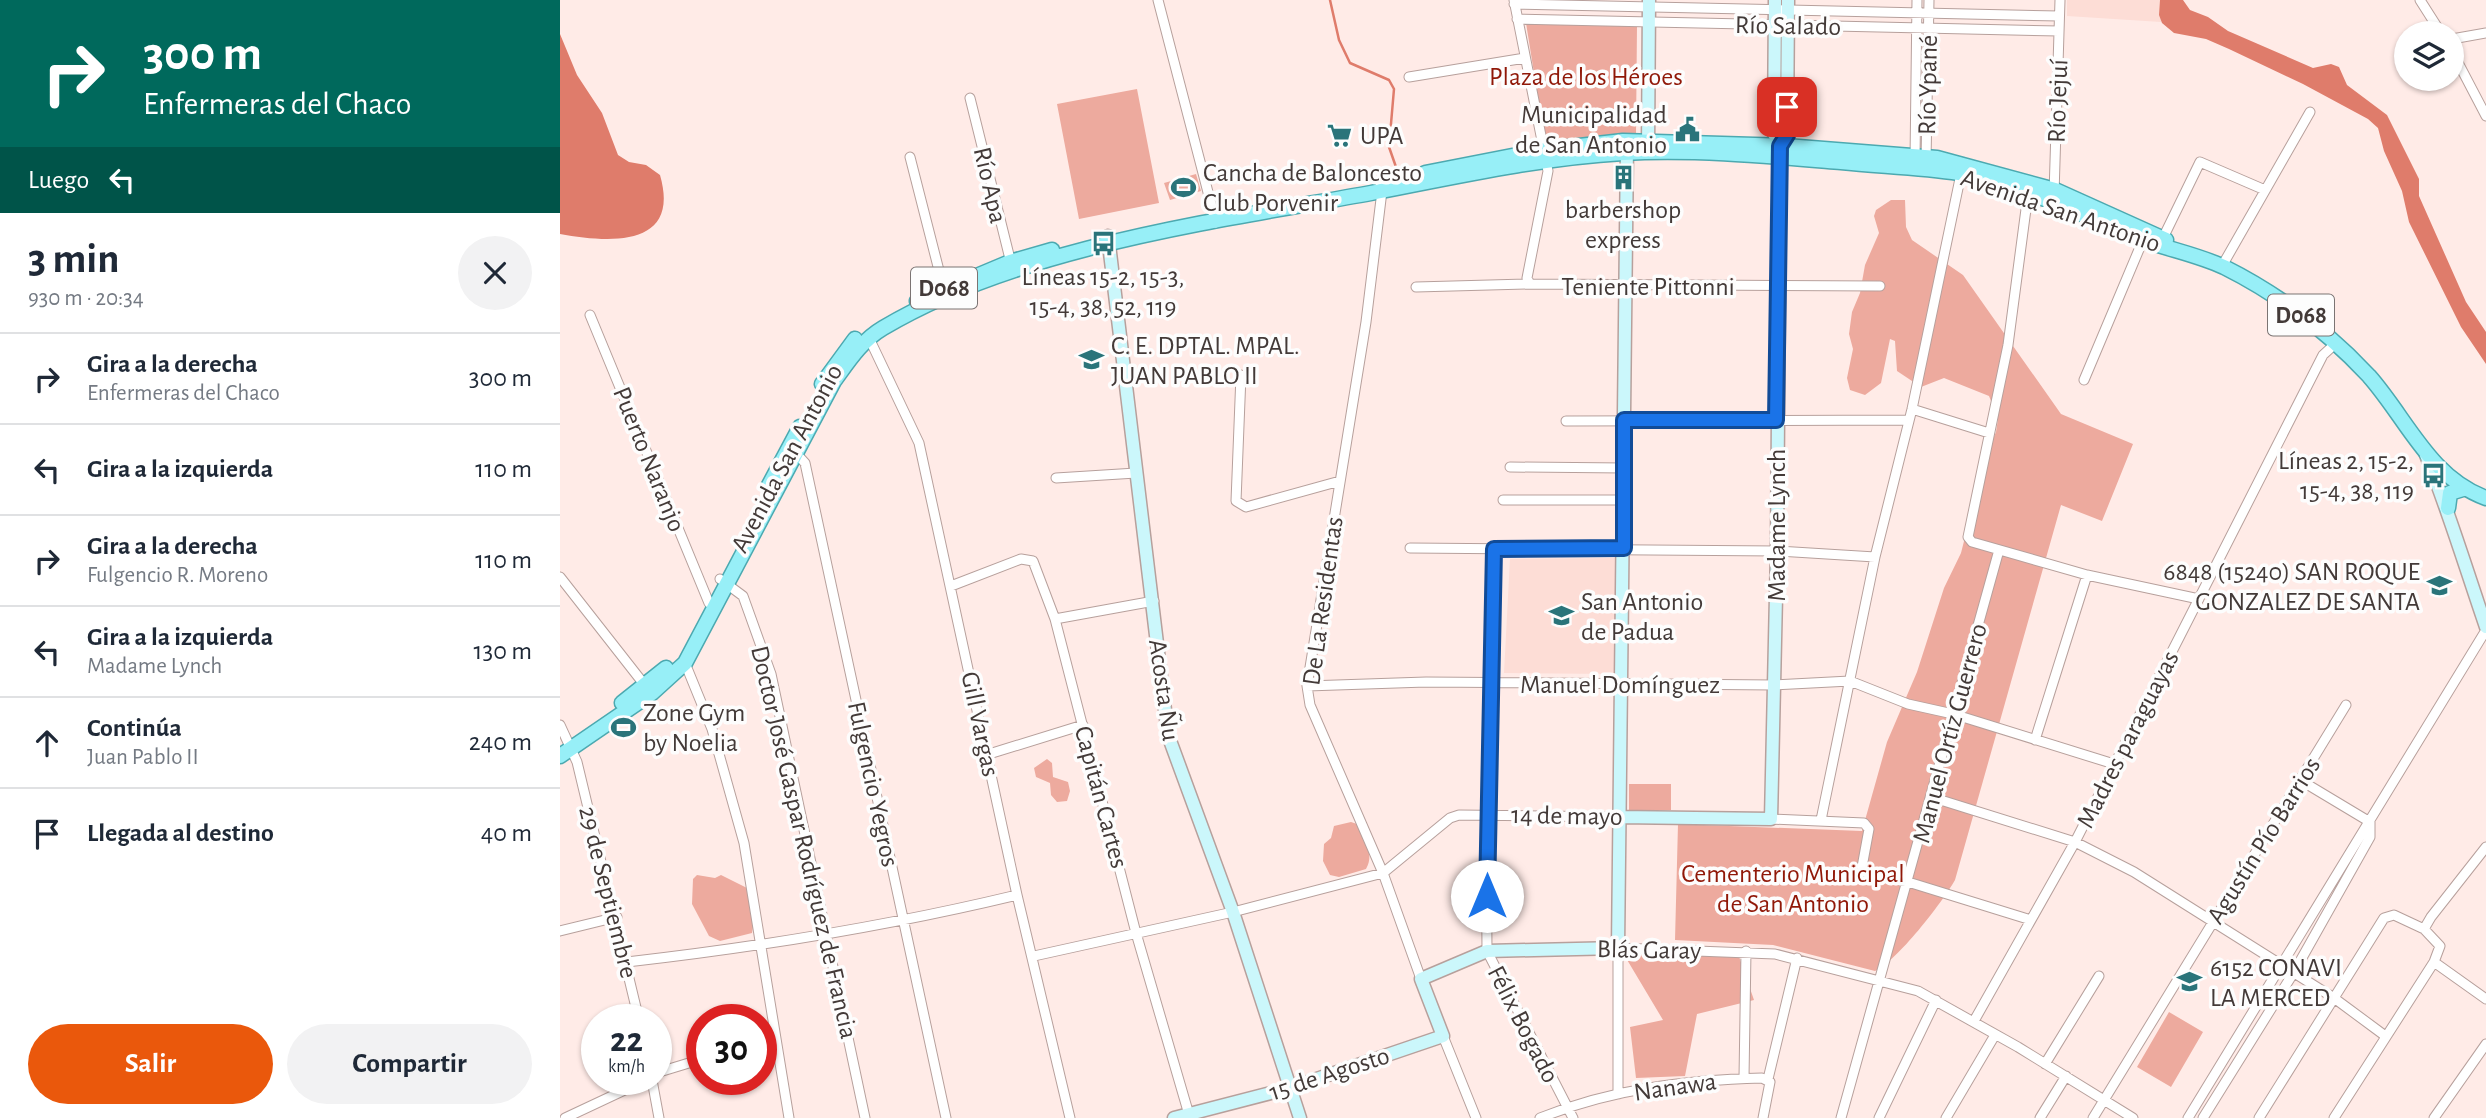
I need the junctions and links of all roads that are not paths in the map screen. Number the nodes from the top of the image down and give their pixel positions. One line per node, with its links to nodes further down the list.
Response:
1 (1158, 0): 38 (street)
2 (1917, 0): 10 (street, Río Ypané)
3 (1929, 0): 11 (street, Río Ypané)
4 (2060, 0): 12 (street, Río Jejuí)
5 (2420, 0): 15 (street)
6 (1514, 2): 8 (street, Río Salado); 13 (street)
7 (1782, 5): 9 (street, Río Salado); 10 (street, Río Salado); 16 (street, Madame Lynch)
8 (1592, 6): 9 (street, Río Salado); 14 (street)
9 (1645, 10): 14 (street, Río Salado); 16 (street, Río Salado); 28 (street)
10 (1917, 13): 11 (street, Río Salado); 17 (street, Río Ypané)
11 (1929, 14): 12 (street, Río Salado); 18 (street, Río Ypané)
12 (2059, 16): 19 (street, Río Jejuí)
13 (1517, 19): 14 (street, Río Salado); 22 (street)
14 (1589, 20)
15 (2433, 21)
16 (1781, 25): 17 (street, Río Salado); 29 (street, Madame Lynch)
17 (1917, 28): 18 (street, Río Salado); 32 (street, Río Ypané)
18 (1928, 28): 19 (street, Río Salado); 32 (street, Río Ypané)
19 (2059, 31): 37 (street, Río Jejuí)
20 (2486, 33): 21 (street)
21 (2464, 37)
22 (1525, 58): 24 (street); 30 (street)
23 (2464, 74): 27 (street)
24 (1409, 77)
25 (970, 99): 43 (street, Río Apa)
26 (2310, 112): 35 (street)
27 (2486, 116)
28 (1638, 148): 29 (main road, Avenida San Antonio / D068); 30 (main road, Avenida San Antonio / D068); 46 (street)
29 (1779, 151): 32 (main road, Avenida San Antonio / D068); 48 (street, Madame Lynch)
30 (1545, 156): 34 (main road, Avenida San Antonio / D068); 45 (street)
31 (910, 157): 50 (street)
32 (1920, 163): 33 (main road, Avenida San Antonio / D068)
33 (1962, 169): 36 (main road, Avenida San Antonio / D068); 37 (main road, Avenida San Antonio / D068); 56 (street)
34 (1381, 186): 38 (main road, Avenida San Antonio / D068); 68 (street, De La Residentas)
35 (2265, 190): 39 (street); 44 (street)
36 (2028, 194): 37 (main road, Avenida San Antonio / D068); 61 (street)
37 (2054, 196): 39 (main road, Avenida San Antonio / D068); 41 (main road, Avenida San Antonio / D068)
38 (1215, 218): 40 (main road, Avenida San Antonio / D068)
39 (2163, 238): 42 (main road, Avenida San Antonio / D068)
40 (1109, 240): 43 (main road, Avenida San Antonio / D068); 66 (street, Acosta Ñu)
41 (2143, 240): 42 (main road, Avenida San Antonio / D068); 55 (street)
42 (2175, 249): 44 (main road, Avenida San Antonio / D068)
43 (1012, 266): 50 (main road, Avenida San Antonio / D068)
44 (2222, 266): 53 (main road, Avenida San Antonio / D068)
45 (1530, 284): 46 (street, Teniente Pittonni); 47 (street, Teniente Pittonni)
46 (1626, 285): 48 (street, Teniente Pittonni); 57 (street)
47 (1416, 286)
48 (1778, 286): 49 (street, Teniente Pittonni); 58 (street, Madame Lynch)
49 (1880, 286)
50 (945, 293): 52 (main road, Avenida San Antonio / D068); 62 (main road, Avenida San Antonio / D068)
51 (590, 315): 86 (street, Puerto Naranjo)
52 (869, 338): 62 (main road, Avenida San Antonio / D068); 83 (street, Gill Vargas)
53 (2335, 344): 63 (main road, Avenida San Antonio / D068); 84 (street, Madres paraguayas)
54 (1241, 375): 68 (street)
55 (2084, 380)
56 (1912, 409): 59 (street); 61 (street)
57 (1624, 420): 58 (street); 60 (street); 65 (street)
58 (1776, 420): 59 (street); 78 (street, Madame Lynch)
59 (1909, 420): 79 (street)
60 (1566, 421)
61 (1989, 433): 77 (street)
62 (793, 450): 82 (main road, Avenida San Antonio / D068); 121 (street, Fulgencio Yegros)
63 (2426, 453): 69 (main road, Avenida San Antonio / D068); 73 (street)
64 (1510, 467): 65 (street)
65 (1624, 468): 72 (street)
66 (1136, 473): 67 (street); 85 (street, Acosta Ñu)
67 (1056, 478)
68 (1340, 481): 95 (street, De La Residentas)
69 (2463, 489): 70 (main road, Avenida San Antonio / D068); 73 (main road)
70 (2486, 498)
71 (1503, 500): 72 (street)
72 (1624, 500): 75 (street)
73 (2448, 508): 87 (street)
74 (1410, 548): 76 (street)
75 (1624, 548): 76 (street); 78 (street); 93 (street)
76 (1494, 549): 92 (street, Félix Bogado)
77 (1999, 550): 80 (street); 98 (street, Manuel Ortíz Guerrero)
78 (1777, 551): 79 (street); 94 (street, Madame Lynch)
79 (1875, 557): 91 (street)
80 (2087, 575): 84 (street); 101 (street)
81 (560, 577): 96 (street)
82 (724, 582): 86 (main road, Avenida San Antonio / D068); 90 (main road, Avenida San Antonio / D068); 126 (street, Doctor José Gaspar Rodríguez de Francia)
83 (951, 586): 88 (street, Capitán Cartes); 103 (street, Gill Vargas)
84 (2199, 599): 104 (street, Madres paraguayas)
85 (1154, 600): 88 (street); 118 (street, Acosta Ñu)
86 (709, 603): 96 (main road, Avenida San Antonio / D068)
87 (2483, 608): 89 (street)
88 (1055, 619): 100 (street, Capitán Cartes)
89 (2486, 628): 111 (street)
90 (685, 663): 96 (main road, Avenida San Antonio / D068); 127 (street)
91 (1850, 681): 94 (street, Manuel Domínguez); 98 (street); 110 (street)
92 (1492, 684): 93 (street, Manuel Domínguez); 95 (street, Manuel Domínguez); 107 (street, Félix Bogado)
93 (1622, 685): 94 (street, Manuel Domínguez); 108 (street)
94 (1774, 685): 109 (street, Madame Lynch)
95 (1307, 687): 115 (street, De La Residentas)
96 (649, 689): 102 (main road, Avenida San Antonio / D068)
97 (2346, 705): 105 (street, Agustín Pío Barrios)
98 (1953, 714): 101 (street); 106 (street, Manuel Ortíz Guerrero)
99 (560, 725): 102 (street, 29 de Septiembre)
100 (1083, 725): 103 (street); 125 (street, Capitán Cartes)
101 (2035, 740): 104 (street)
102 (565, 747): 119 (street, 29 de Septiembre)
103 (989, 754): 117 (street, Gill Vargas)
104 (2114, 764): 113 (street, Madres paraguayas)
105 (2300, 780): 111 (street); 122 (street, Agustín Pío Barrios)
106 (1931, 797): 113 (street); 116 (street, Manuel Ortíz Guerrero)
107 (1486, 814): 108 (street, 14 de mayo); 115 (street, 14 de mayo); 129 (street, Félix Bogado)
108 (1619, 817): 109 (street, 14 de mayo); 128 (street)
109 (1771, 819): 110 (street, 14 de mayo)
110 (1821, 821): 116 (street, 14 de mayo)
111 (2370, 822): 112 (street)
112 (2366, 834): 135 (street); 136 (street)
113 (2075, 842): 120 (street, Madres paraguayas); 122 (street)
114 (2486, 847): 123 (street)
115 (1383, 873): 118 (street, 14 de mayo); 138 (street, De La Residentas)
116 (1908, 882): 120 (street); 139 (street, Manuel Ortíz Guerrero)
117 (1017, 895): 121 (street); 131 (street, Gill Vargas)
118 (1233, 912): 125 (street, 14 de mayo); 155 (street, Acosta Ñu)
119 (617, 917): 124 (street); 133 (street, 29 de Septiembre)
120 (2031, 920): 145 (street, Madres paraguayas)
121 (903, 922): 126 (street); 166 (street, Fulgencio Yegros)
122 (2213, 922): 135 (street); 159 (street, Agustín Pío Barrios)
123 (2424, 929): 134 (street); 140 (street)
124 (560, 931)
125 (1136, 933): 131 (street, 14 de mayo); 161 (street, Capitán Cartes)
126 (827, 935): 127 (street); 165 (street, Doctor José Gaspar Rodríguez de Francia)
127 (760, 946): 133 (street); 144 (street)
128 (1618, 947): 129 (street, Blás Garay); 130 (street, Blás Garay); 156 (street)
129 (1487, 951): 138 (street, Blás Garay); 160 (street, Félix Bogado)
130 (1746, 951): 132 (street, Blás Garay); 153 (street)
131 (1034, 956): 167 (street, Gill Vargas)
132 (1797, 958): 139 (street, Blás Garay); 154 (street)
133 (626, 962): 143 (street, 29 de Septiembre)
134 (2434, 962): 141 (street); 147 (street)
135 (2282, 965): 136 (street); 180 (street)
136 (2294, 972): 140 (street); 181 (street)
137 (2099, 976): 151 (street)
138 (1421, 979): 148 (street, De La Residentas)
139 (1880, 980): 142 (street, Blás Garay); 174 (street, Manuel Ortíz Guerrero)
140 (2334, 998): 147 (street); 182 (street)
141 (2486, 999)
142 (1936, 1000): 145 (street, Blás Garay); 175 (street)
143 (635, 1004)
144 (768, 1004)
145 (1974, 1021): 146 (street, Blás Garay)
146 (1995, 1035): 151 (street, Blás Garay); 176 (street)
147 (2384, 1035): 183 (street)
148 (1443, 1036): 155 (street, 15 de Agosto); 170 (street, De La Residentas)
149 (2486, 1044): 184 (street)
150 (777, 1057): 164 (street)
151 (2045, 1064): 152 (street, Blás Garay)
152 (2066, 1076): 159 (street, Blás Garay); 177 (street)
153 (1744, 1078): 154 (street, Nanawa); 156 (street, Nanawa)
154 (1769, 1081): 173 (street)
155 (1290, 1088): 161 (street, 15 de Agosto); 169 (street, Acosta Ñu)
156 (1618, 1094): 160 (street, Nanawa)
157 (614, 1095): 162 (street)
158 (655, 1095): 163 (street)
159 (2104, 1101): 178 (street, Agustín Pío Barrios); 179 (street, Blás Garay)
160 (1568, 1107): 171 (street, Nanawa); 172 (street, Félix Bogado)
161 (1190, 1116): 168 (street, 15 de Agosto)
162 (565, 1118)
163 (659, 1118)
164 (789, 1118)
165 (865, 1118)
166 (946, 1118)
167 (1070, 1118)
168 (1174, 1118)
169 (1300, 1118)
170 (1476, 1118)
171 (1540, 1118)
172 (1573, 1118)
173 (1763, 1118)
174 (1841, 1118)
175 (1879, 1118)
176 (1946, 1118)
177 (2040, 1118)
178 (2093, 1118)
179 (2133, 1118)
180 (2188, 1118)
181 (2203, 1118)
182 (2259, 1118)
183 (2334, 1118)
184 (2434, 1118)

